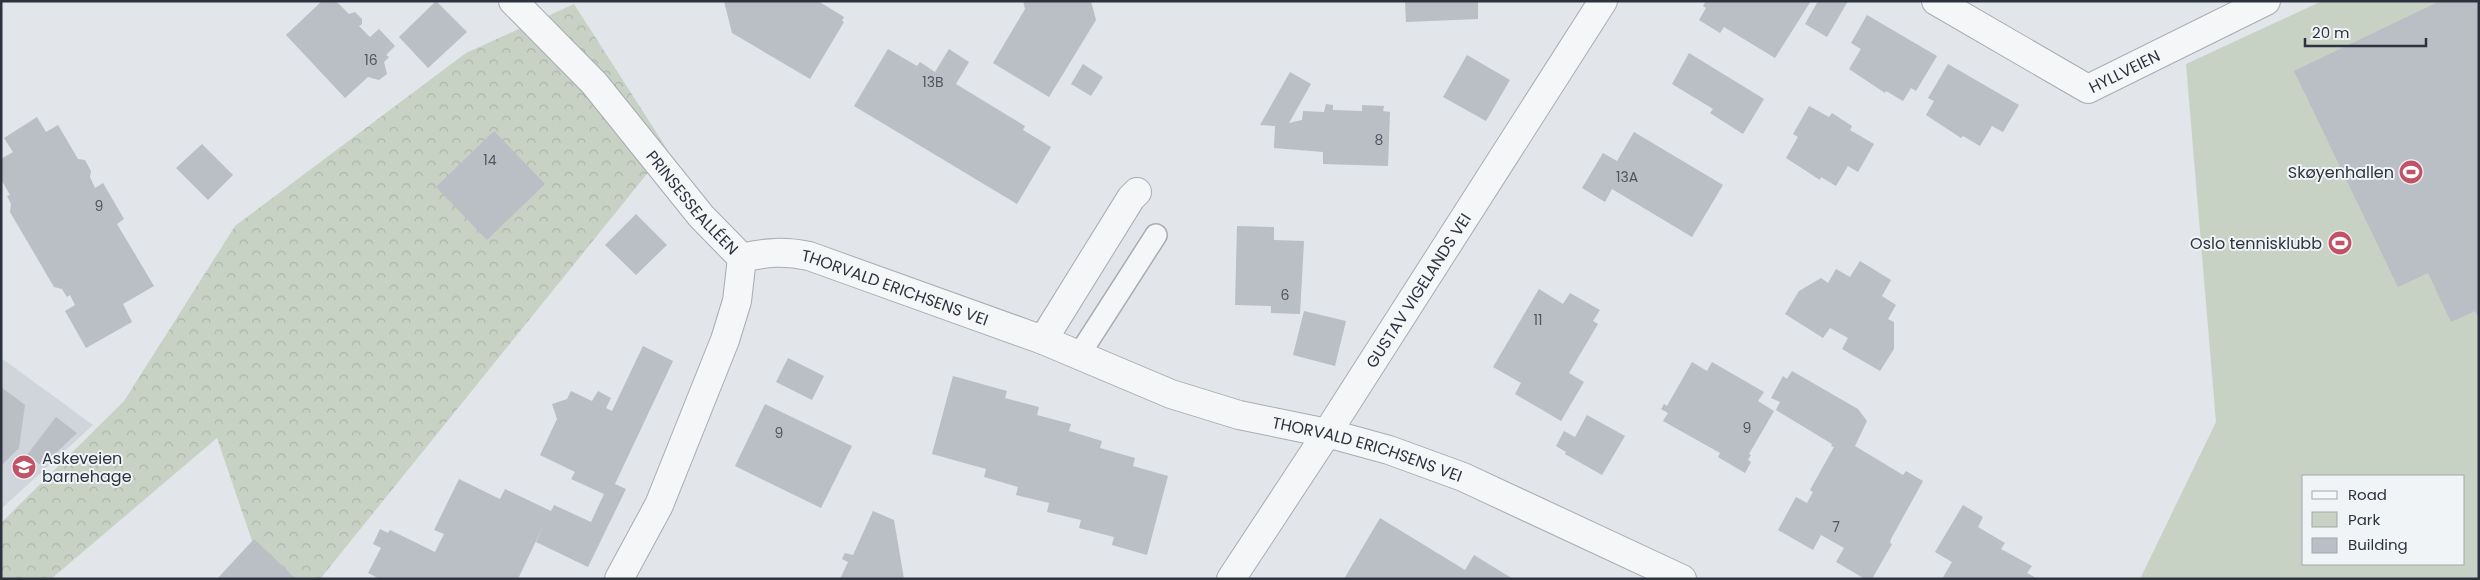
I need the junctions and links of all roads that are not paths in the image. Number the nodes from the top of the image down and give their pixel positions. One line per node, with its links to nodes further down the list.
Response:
1 (513, 1): 7 (street, PRINSESSEALLÉEN)
2 (1603, 1): 10 (street, GUSTAV VIGELANDS VEI)
3 (1936, 1): 4 (street, HYLLVEIEN)
4 (2266, 1)
5 (1137, 192): 8 (street)
6 (1156, 235): 9 (lane)
7 (742, 258): 8 (street, THORVALD ERICHSENS VEI); 11 (street, PRINSESSEALLÉEN)
8 (1043, 340): 9 (street, THORVALD ERICHSENS VEI)
9 (1079, 355): 10 (street, THORVALD ERICHSENS VEI)
10 (1327, 433): 12 (street, GUSTAV VIGELANDS VEI); 13 (street, THORVALD ERICHSENS VEI)
11 (619, 579)
12 (1232, 579)
13 (1682, 579)

